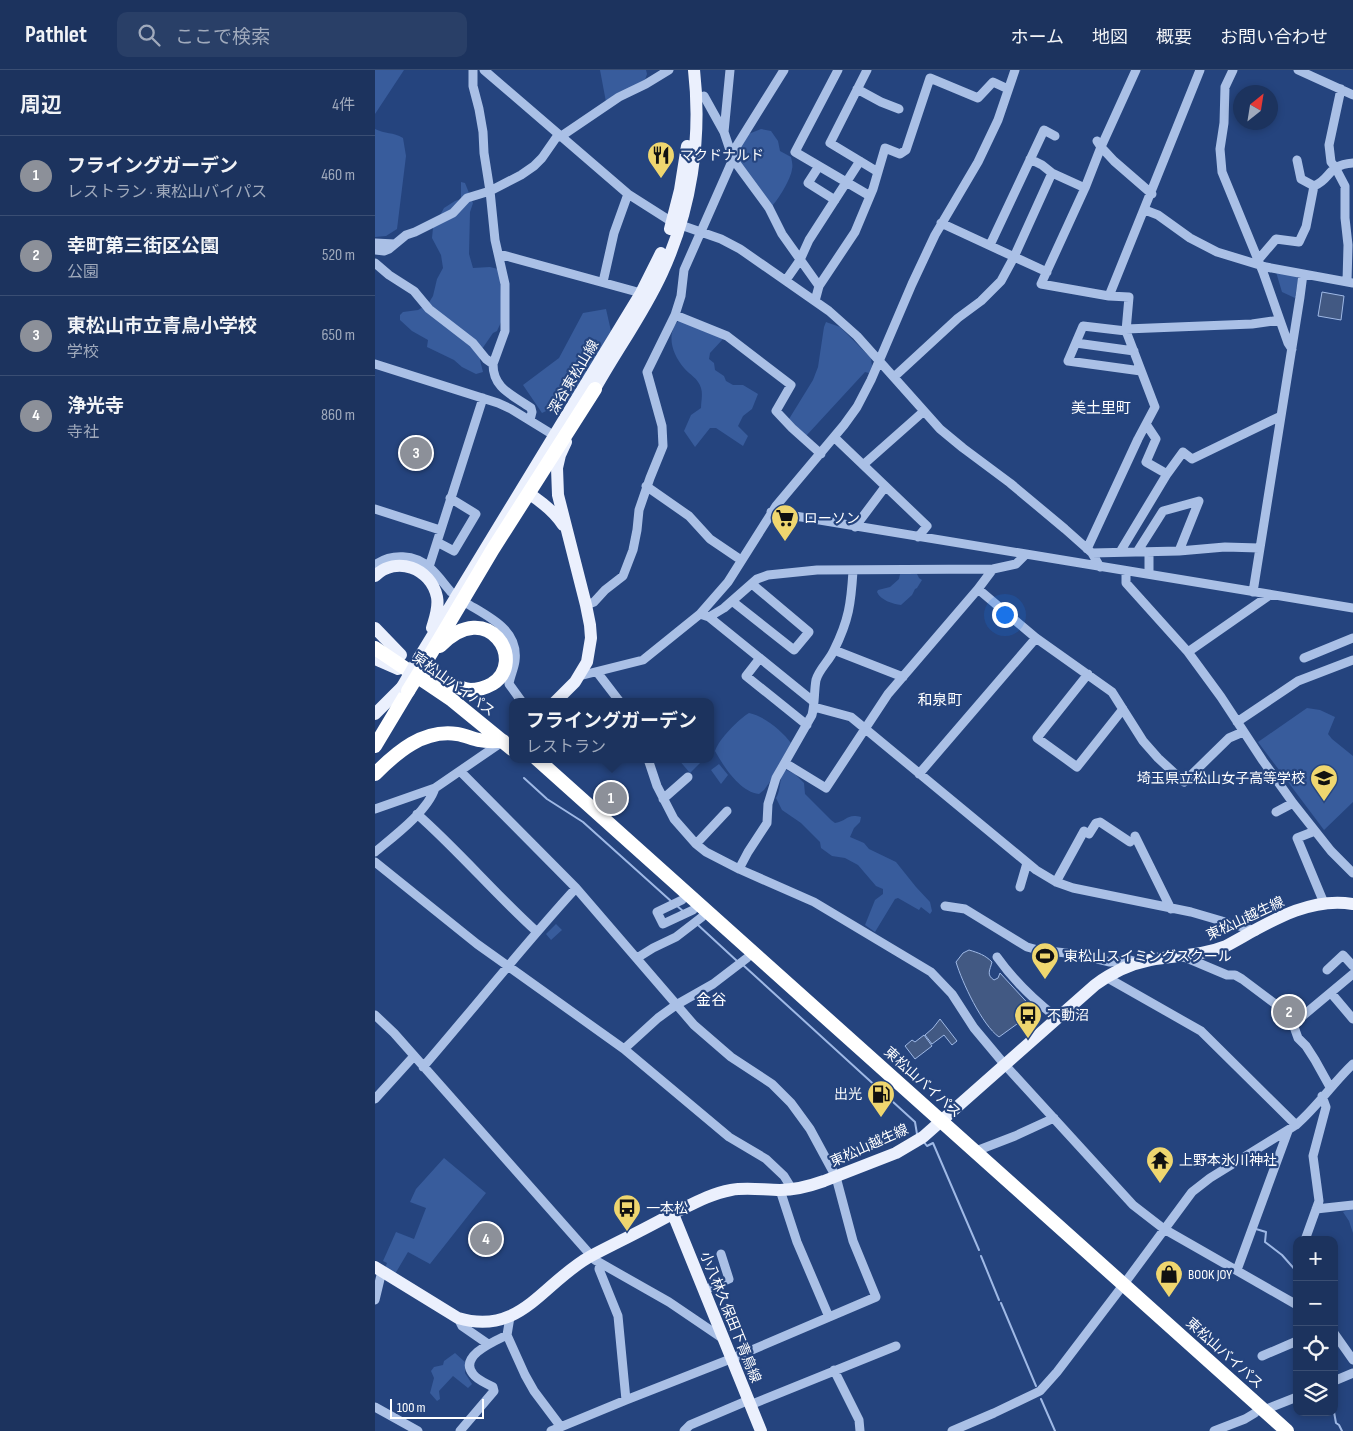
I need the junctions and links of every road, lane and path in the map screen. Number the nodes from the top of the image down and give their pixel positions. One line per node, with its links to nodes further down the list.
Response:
1 (473, 70): 37 (street)
2 (484, 70): 22 (street)
3 (669, 70): 22 (street)
4 (686, 70): 44 (main road, 深谷東松山線)
5 (694, 70): 44 (main road, 深谷東松山線)
6 (730, 70): 21 (street)
7 (784, 70): 25 (street)
8 (838, 70): 30 (street)
9 (867, 70): 15 (street)
10 (1015, 70): 16 (street)
11 (1135, 70): 24 (street)
12 (1200, 70): 39 (street)
13 (1233, 70): 53 (street)
14 (1302, 71): 17 (street)
15 (857, 89): 20 (street); 28 (street)
16 (1008, 89): 32 (street); 43 (street)
17 (1341, 89): 18 (street); 31 (street)
18 (1353, 95)
19 (704, 96): 21 (street)
20 (899, 109)
21 (724, 132): 25 (street)
22 (559, 136): 37 (street); 38 (street)
23 (1055, 136): 26 (street)
24 (1099, 144): 36 (street); 39 (street)
25 (733, 159): 45 (street); 52 (street)
26 (1030, 159): 33 (street); 48 (street)
27 (1297, 160): 35 (street)
28 (860, 161): 32 (street); 34 (street)
29 (1353, 163): 31 (street)
30 (819, 166): 34 (street); 41 (street)
31 (1335, 166): 35 (street); 59 (street)
32 (878, 172): 40 (street)
33 (1052, 173): 36 (street); 51 (street)
34 (846, 182): 40 (street); 41 (street)
35 (1314, 186): 53 (street)
36 (1085, 188): 55 (street)
37 (490, 191): 47 (street); 50 (street)
38 (629, 194): 44 (street); 58 (street)
39 (1151, 194): 42 (street)
40 (870, 196): 60 (street)
41 (835, 200): 52 (street)
42 (1145, 210): 53 (street); 62 (street)
43 (941, 223): 48 (street); 70 (street)
44 (676, 224): 45 (street); 61 (main road, 深谷東松山線); 75 (main road, 深谷東松山線)
45 (701, 232): 57 (street); 64 (street)
46 (375, 243): 47 (street)
47 (396, 244): 49 (street)
48 (990, 245): 51 (street)
49 (375, 250)
50 (499, 254): 58 (street); 72 (street)
51 (1014, 256): 55 (street); 74 (street)
52 (800, 260): 57 (street); 60 (street)
53 (1259, 262): 56 (street); 65 (street)
54 (375, 263): 72 (street)
55 (1047, 272): 62 (street)
56 (1303, 274): 59 (street); 68 (street)
57 (786, 280): 63 (street)
58 (603, 282): 61 (street)
59 (1350, 282)
60 (819, 286): 63 (street)
61 (641, 293): 81 (main road, 深谷東松山線)
62 (1109, 296): 66 (street)
63 (815, 301): 70 (street)
64 (675, 315): 83 (street); 86 (street)
65 (1279, 320): 66 (street); 68 (street)
66 (1126, 330): 67 (street); 69 (street)
67 (1076, 343): 69 (street); 73 (street)
68 (1292, 349): 78 (street)
69 (1134, 352): 73 (street)
70 (879, 360): 74 (street); 82 (street)
71 (375, 364): 76 (street)
72 (493, 364): 79 (street)
73 (1141, 372): 80 (street)
74 (894, 377): 77 (street)
75 (595, 388): 88 (highway); 93 (main road, 深谷東松山線)
76 (483, 398): 79 (street); 89 (street)
77 (924, 411): 84 (street); 98 (street)
78 (1281, 416): 85 (street); 97 (street)
79 (530, 420): 81 (street)
80 (1145, 424): 85 (street); 98 (street)
81 (555, 436): 135 (main road, 深谷東松山線)
82 (835, 438): 83 (street); 84 (street)
83 (821, 454): 91 (street)
84 (863, 465): 87 (street)
85 (1167, 474): 100 (street)
86 (646, 486): 104 (street); 120 (street)
87 (885, 487): 92 (street); 95 (street)
88 (528, 493): 93 (main road, 深谷東松山線); 135 (highway)
89 (450, 498): 94 (street); 96 (street)
90 (375, 509): 94 (street)
91 (771, 512): 92 (street); 104 (street)
92 (855, 527): 95 (street)
93 (566, 529): 120 (main road, 深谷東松山線)
94 (440, 530): 96 (street)
95 (918, 537): 103 (street)
96 (437, 542): 107 (street)
97 (1259, 548): 99 (street); 116 (street)
98 (1089, 551): 100 (street); 106 (street)
99 (1179, 551): 101 (street); 102 (street)
100 (1120, 552): 101 (street)
101 (1137, 552): 102 (street)
102 (1149, 552): 111 (street)
103 (1025, 555): 106 (street); 108 (street)
104 (741, 560): 122 (street)
105 (375, 565): 107 (street)
106 (1100, 566): 110 (street)
107 (429, 567): 115 (street)
108 (993, 569): 109 (street); 114 (street)
109 (853, 571): 113 (street); 128 (street)
110 (1126, 571): 111 (street); 129 (street)
111 (1149, 574): 116 (street)
112 (375, 576): 135 (main road)
113 (752, 584): 118 (street); 118 (street)
114 (978, 589): 125 (street); 139 (street)
115 (451, 592)
116 (1253, 592): 117 (street)
117 (1270, 595): 121 (street); 129 (street)
118 (732, 601): 122 (street)
119 (466, 603): 141 (street)
120 (586, 605): 138 (main road, 深谷東松山線)
121 (1353, 608)
122 (704, 616): 131 (street); 136 (street)
123 (375, 628): 130 (main road)
124 (375, 638): 130 (highway, 東松山バイパス)
125 (1036, 638): 137 (street); 162 (street)
126 (1353, 638): 132 (street)
127 (375, 648): 135 (highway, 東松山バイパス)
128 (834, 650): 139 (street); 144 (street)
129 (1189, 652): 147 (street)
130 (401, 655): 135 (highway, 東松山バイパス)
131 (760, 658): 144 (street); 148 (street)
132 (1304, 658)
133 (375, 659): 135 (main road)
134 (1353, 660): 147 (street)
135 (426, 668): 135 (highway); 140 (highway, bridge); 152 (highway, 東松山バイパス)
136 (597, 672): 138 (street); 143 (street)
137 (1088, 674): 145 (street); 145 (street)
138 (579, 676): 142 (main road, 深谷東松山線)
139 (903, 677): 149 (street)
140 (405, 689): 146 (main road); 150 (highway); 155 (highway)
141 (519, 698)
142 (559, 698)
143 (617, 698)
144 (814, 705): 148 (street); 149 (street)
145 (1123, 709): 151 (street)
146 (375, 714)
147 (1237, 722): 151 (street)
148 (807, 725): 159 (street)
149 (865, 730): 159 (street); 162 (street)
150 (375, 732)
151 (1243, 732): 166 (street)
152 (509, 739)
153 (509, 740): 161 (highway)
154 (509, 741): 160 (street)
155 (375, 746)
156 (530, 763): 181 (highway, 東松山バイパス)
157 (541, 763): 214 (highway, 東松山バイパス)
158 (650, 763): 165 (street)
159 (785, 763): 176 (street)
160 (460, 771): 164 (street); 180 (street)
161 (375, 774)
162 (919, 774): 175 (street)
163 (688, 777): 165 (street)
164 (435, 788): 167 (street); 170 (street)
165 (663, 799): 172 (street)
166 (1293, 803): 169 (street); 171 (street)
167 (375, 809)
168 (727, 811): 172 (street)
169 (1276, 812)
170 (417, 814): 173 (street); 187 (street)
171 (1315, 832): 177 (street); 182 (street)
172 (696, 844): 176 (street)
173 (375, 852)
174 (375, 862): 194 (street)
175 (1027, 863): 178 (street); 179 (street)
176 (739, 870): 207 (street)
177 (1353, 873)
178 (1056, 882): 185 (street); 185 (street)
179 (1020, 886)
180 (577, 888): 187 (street); 191 (street)
181 (682, 900): 186 (highway, 東松山バイパス); 186 (street)
182 (1324, 903): 183 (main road, 東松山越生線); 188 (main road, 東松山越生線)
183 (1353, 904)
184 (945, 906): 193 (street)
185 (1171, 908): 188 (street)
186 (697, 914): 191 (street); 192 (highway, 東松山バイパス)
187 (536, 931): 194 (street)
188 (1256, 931): 189 (main road, 東松山越生線)
189 (1182, 956): 193 (main road, 東松山越生線); 204 (street)
190 (997, 957): 202 (street)
191 (637, 958): 200 (street)
192 (747, 958): 200 (street); 214 (highway, 東松山バイパス)
193 (1138, 963): 198 (main road, 東松山越生線)
194 (508, 965): 205 (street); 208 (street)
195 (1353, 966): 196 (street)
196 (1327, 970)
197 (1353, 974): 199 (street)
198 (1106, 977): 202 (main road, 東松山越生線); 215 (street)
199 (1331, 993): 203 (street); 204 (street)
200 (676, 1005): 205 (street); 218 (street)
201 (375, 1015): 206 (street)
202 (1057, 1018): 207 (main road, 東松山越生線)
203 (1353, 1019)
204 (1293, 1024): 210 (street)
205 (624, 1049): 219 (street)
206 (414, 1056): 208 (street); 212 (street)
207 (1005, 1066): 213 (street); 214 (main road, 東松山越生線)
208 (423, 1067): 226 (street)
209 (1351, 1068): 210 (street)
210 (1330, 1087): 211 (street)
211 (1322, 1096): 215 (street); 221 (street)
212 (375, 1099)
213 (1054, 1118): 217 (street); 223 (street)
214 (939, 1124): 217 (highway, 東松山バイパス); 218 (main road, 東松山越生線); 229 (highway, 東松山バイパス)
215 (1297, 1125): 216 (street)
216 (1288, 1131): 223 (street); 228 (street)
217 (976, 1151): 229 (highway, 東松山バイパス)
218 (836, 1177): 219 (main road, 東松山越生線); 234 (street)
219 (786, 1189): 222 (main road, 東松山越生線); 234 (street)
220 (1353, 1204): 221 (street)
221 (1316, 1210): 224 (street)
222 (673, 1214): 226 (main road, 東松山越生線); 230 (main road, 小八林久保田下青鳥線)
223 (1164, 1229): 228 (street); 229 (street)
224 (1306, 1236)
225 (721, 1254): 230 (street)
226 (595, 1260): 233 (main road, 東松山越生線); 238 (street); 249 (street)
227 (379, 1269): 231 (street); 235 (main road, 東松山越生線)
228 (1237, 1270): 232 (street)
229 (1121, 1288): 252 (highway, 東松山バイパス); 260 (street)
230 (705, 1290): 238 (main road, 小八林久保田下青鳥線)
231 (375, 1299)
232 (1293, 1303)
233 (510, 1317): 235 (main road, 東松山越生線); 236 (street)
234 (829, 1317): 243 (street)
235 (458, 1318): 240 (street)
236 (507, 1335): 240 (street); 253 (street)
237 (1338, 1339): 244 (street)
238 (725, 1340): 243 (main road, 小八林久保田下青鳥線)
239 (1293, 1343): 242 (street)
240 (488, 1344): 255 (street)
241 (896, 1346): 245 (street)
242 (1262, 1356)
243 (733, 1358): 249 (street); 250 (main road, 小八林久保田下青鳥線)
244 (1353, 1360)
245 (835, 1370): 250 (street); 259 (street)
246 (1353, 1372): 247 (street)
247 (1338, 1379)
248 (1293, 1398): 252 (street)
249 (626, 1400): 253 (street)
250 (750, 1403): 257 (street); 258 (main road, 小八林久保田下青鳥線)
251 (375, 1407): 254 (street)
252 (1260, 1412): 261 (street); 262 (highway, 東松山バイパス); 263 (highway, 東松山バイパス)
253 (561, 1427): 256 (street)
254 (418, 1431)
255 (460, 1431)
256 (551, 1431)
257 (684, 1431)
258 (761, 1431)
259 (860, 1431)
260 (952, 1431)
261 (1214, 1431)
262 (1275, 1431)
263 (1287, 1431)

